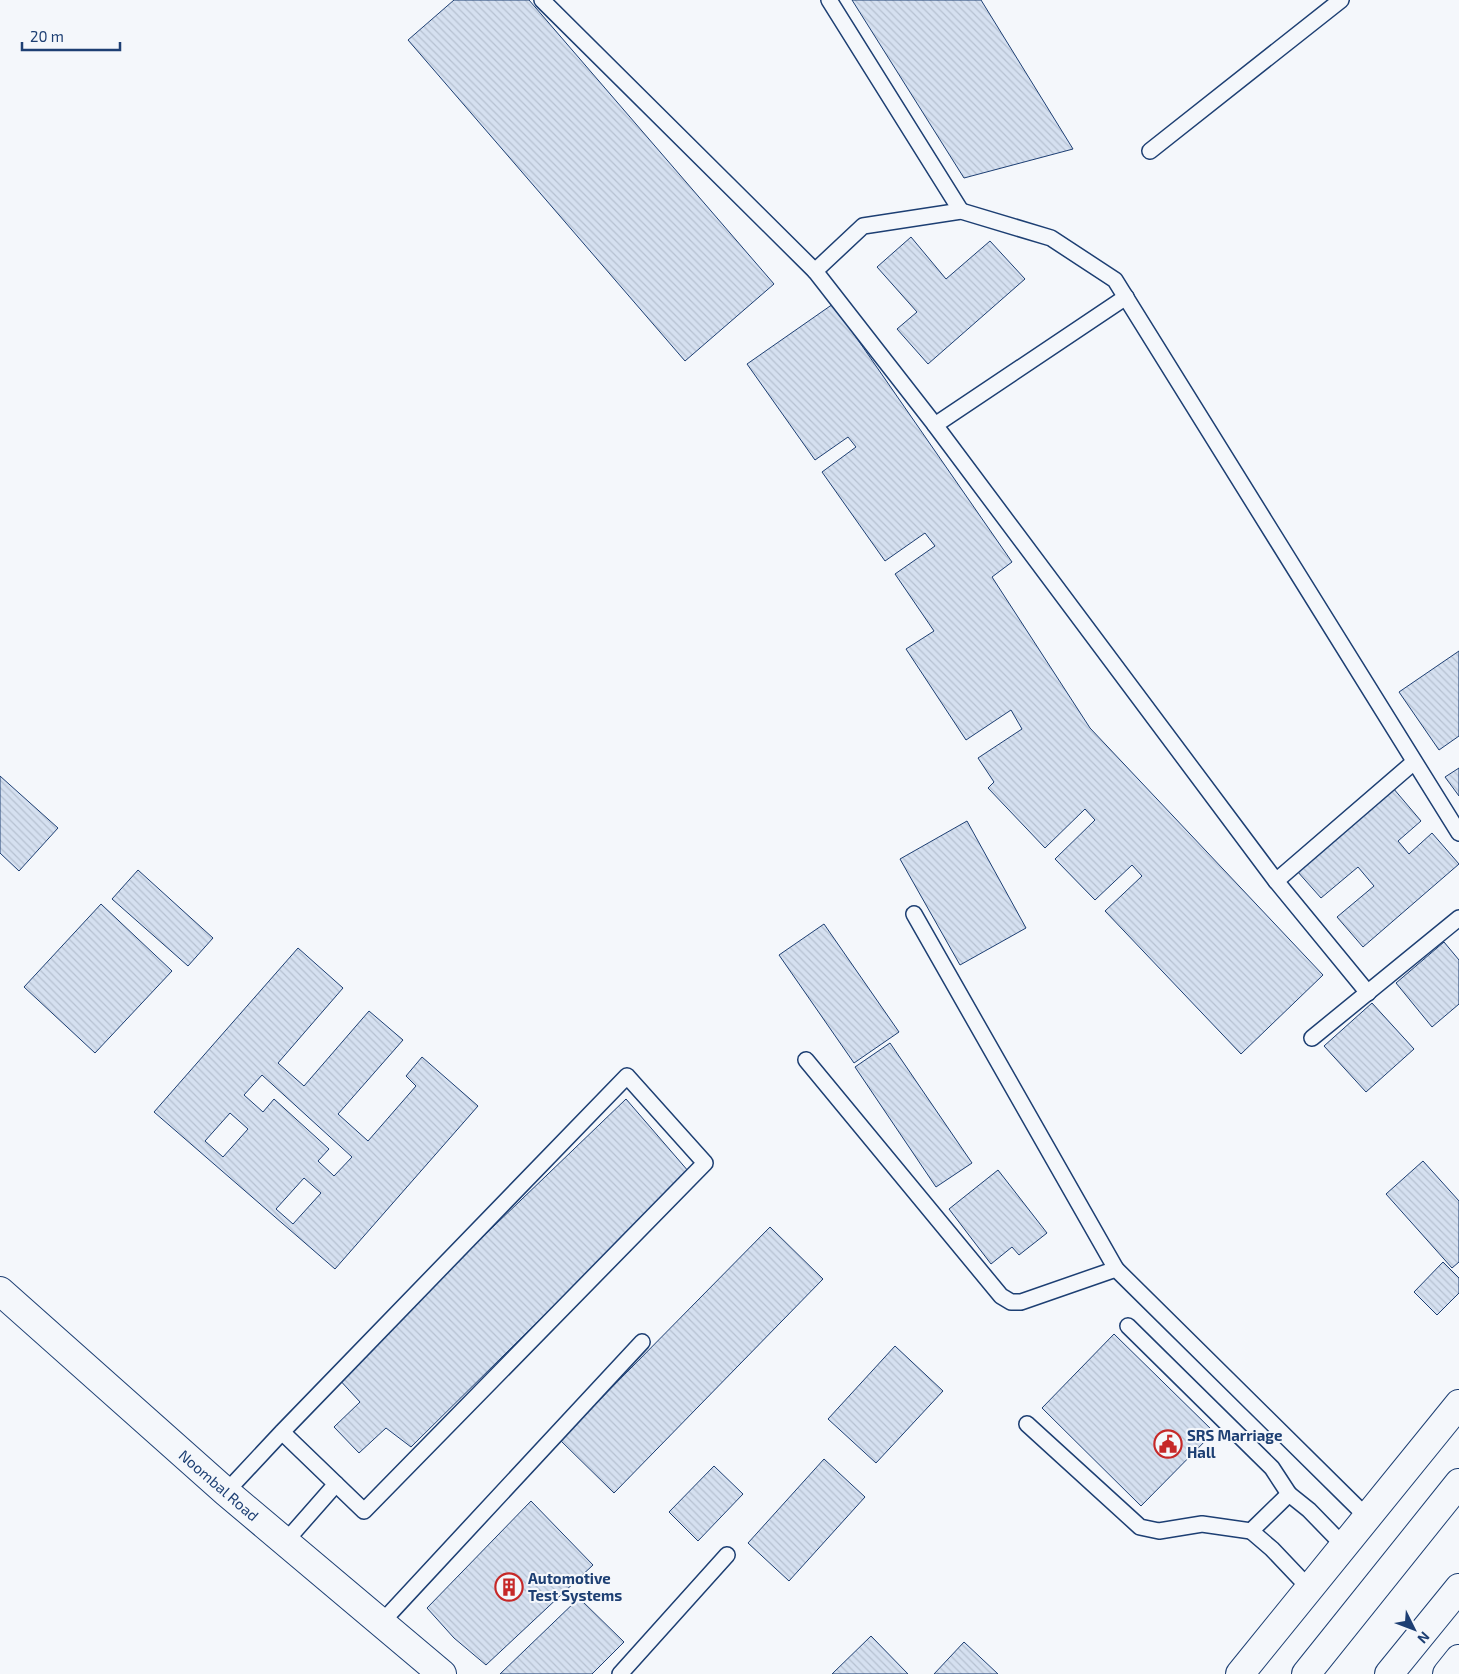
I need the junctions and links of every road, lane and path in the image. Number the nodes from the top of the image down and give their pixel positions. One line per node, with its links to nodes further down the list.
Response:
1 (542, 0): 6 (lane)
2 (829, 0): 5 (lane)
3 (1341, 0): 4 (lane)
4 (1150, 151)
5 (961, 211): 6 (lane); 7 (lane)
6 (815, 271): 8 (lane)
7 (1126, 297): 8 (lane); 9 (lane)
8 (935, 425): 11 (lane)
9 (1414, 762): 10 (lane); 11 (lane)
10 (1459, 833)
11 (1276, 881): 14 (lane)
12 (914, 914): 17 (lane)
13 (1459, 918): 14 (lane)
14 (1368, 993): 15 (lane)
15 (1312, 1038)
16 (806, 1060): 17 (lane)
17 (1116, 1269): 28 (lane)
18 (0, 1291): 26 (main road, Noombal Road)
19 (1128, 1326): 27 (lane)
20 (642, 1342): 35 (lane)
21 (1459, 1404): 28 (main road)
22 (1027, 1424): 29 (lane)
23 (282, 1432): 25 (lane); 25 (lane); 26 (lane)
24 (1459, 1483): 40 (main road)
25 (336, 1484): 30 (lane)
26 (226, 1492): 30 (main road, Noombal Road)
27 (1289, 1494): 29 (lane); 31 (lane)
28 (1367, 1517): 31 (main road)
29 (1251, 1531): 34 (lane)
30 (285, 1542): 35 (main road, Noombal Road)
31 (1344, 1546): 34 (main road)
32 (727, 1555): 38 (lane)
33 (1459, 1588): 41 (main road)
34 (1310, 1589): 39 (main road)
35 (381, 1623): 37 (main road, Noombal Road)
36 (1459, 1659): 42 (main road)
37 (442, 1674)
38 (620, 1674)
39 (1240, 1674)
40 (1306, 1674)
41 (1389, 1674)
42 (1446, 1674)

